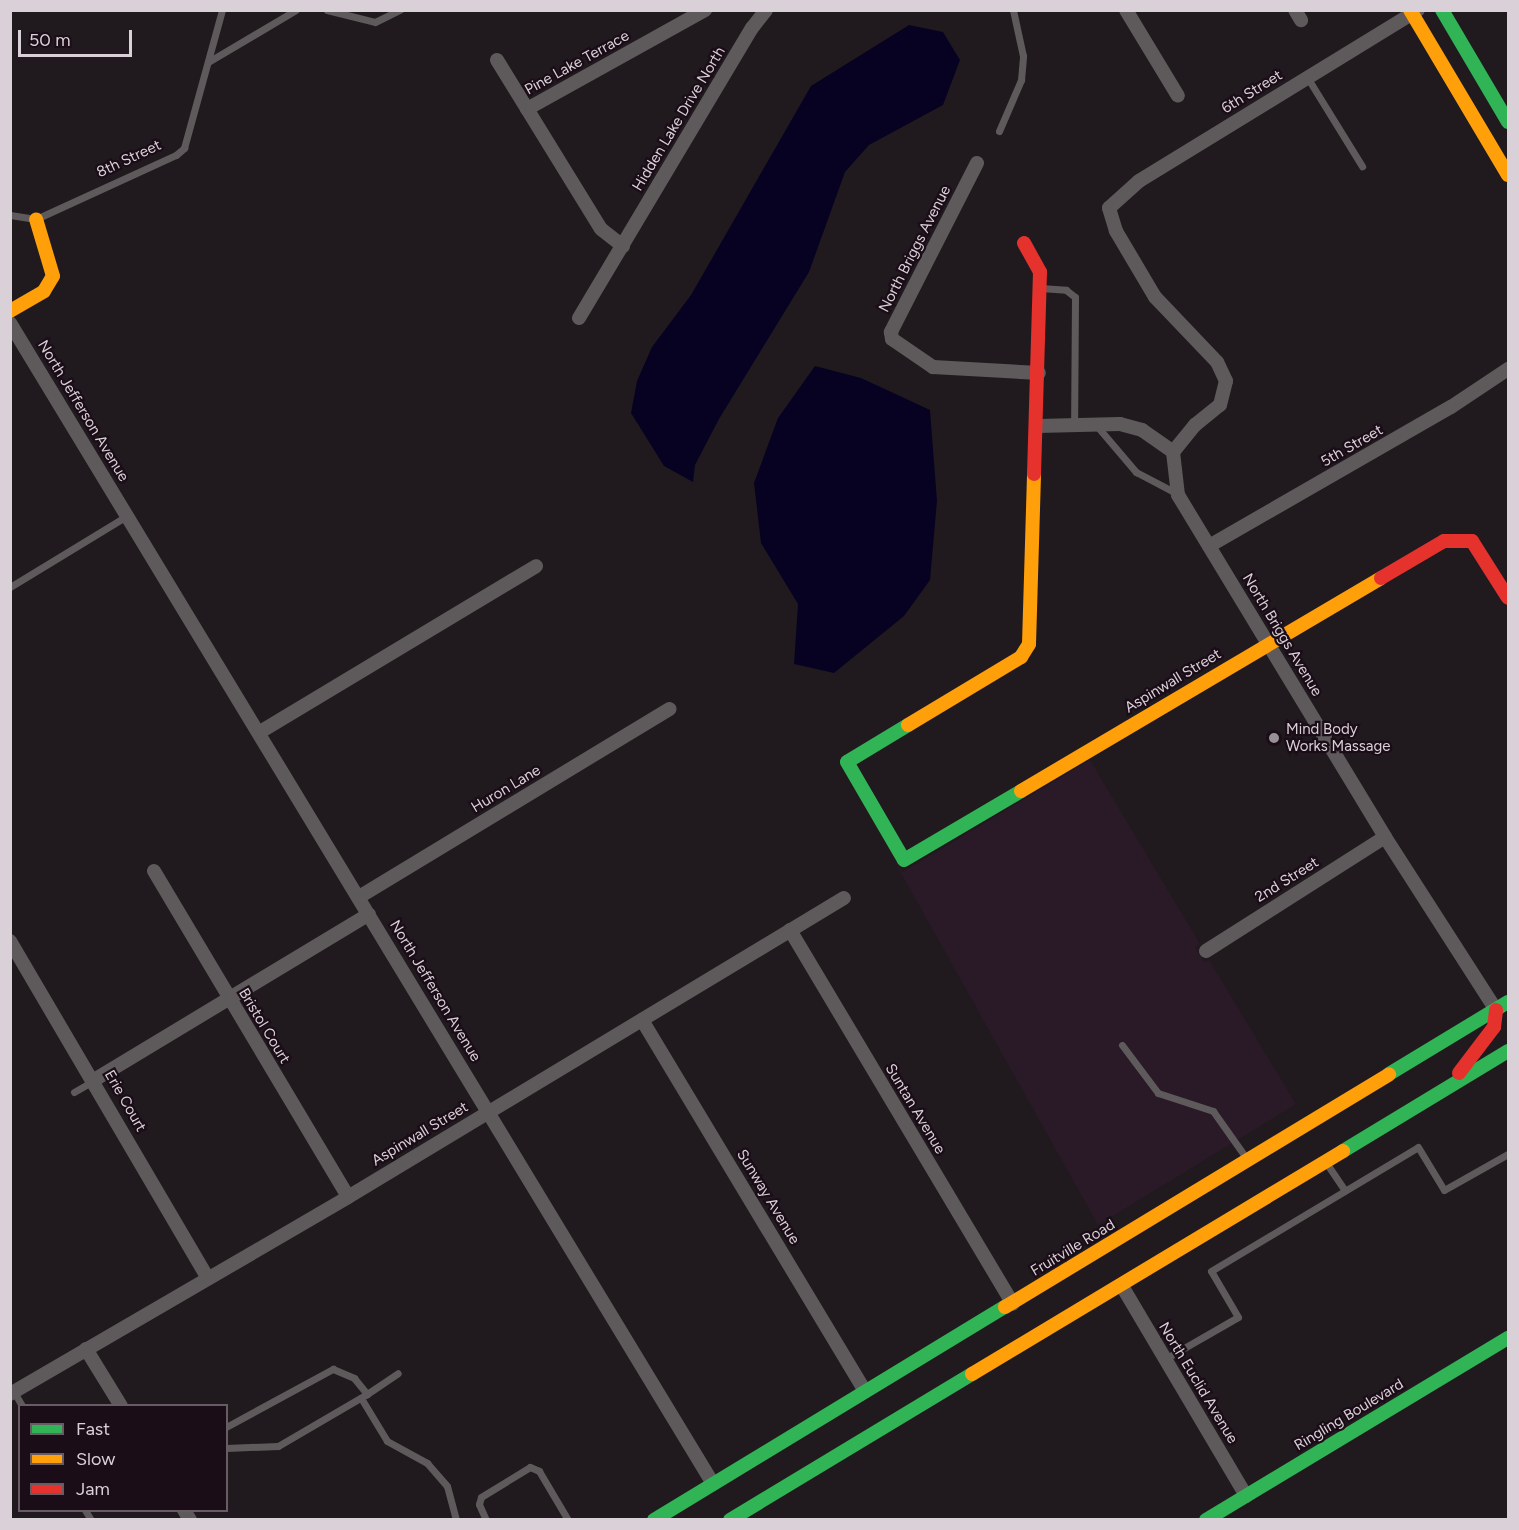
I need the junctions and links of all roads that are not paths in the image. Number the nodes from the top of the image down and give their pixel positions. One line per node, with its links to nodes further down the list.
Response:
1 (222, 10): 12 (lane, 8th Street)
2 (296, 10): 12 (lane)
3 (327, 10): 4 (lane)
4 (400, 10)
5 (705, 10): 15 (street, Pine Lake Terrace)
6 (766, 10): 24 (street, Hidden Lake Drive North)
7 (1013, 10): 17 (lane)
8 (1126, 10): 14 (street)
9 (1442, 10): 16 (main road)
10 (1413, 12): 13 (street, 6th Street); 20 (main road)
11 (497, 60): 15 (street, Pine Lake Terrace)
12 (208, 62): 22 (lane, 8th Street)
13 (1307, 77): 19 (lane); 34 (street, 6th Street)
14 (1178, 96)
15 (527, 109): 24 (street, Pine Lake Terrace)
16 (1509, 122)
17 (999, 131)
18 (977, 163): 30 (street, North Briggs Avenue)
19 (1362, 166)
20 (1509, 175)
21 (10, 215): 22 (lane)
22 (36, 219): 26 (main road)
23 (1024, 243): 25 (main road)
24 (623, 246): 27 (street, Hidden Lake Drive North)
25 (1040, 288): 30 (main road); 32 (lane)
26 (10, 311)
27 (579, 318)
28 (10, 323): 36 (street, North Jefferson Avenue)
29 (1509, 369): 37 (street, 5th Street)
30 (1039, 373): 33 (main road)
31 (1095, 423): 32 (street); 34 (street); 35 (lane)
32 (1074, 425): 33 (street)
33 (1038, 426): 41 (main road, Aspinwall Street)
34 (1173, 452): 35 (street, North Briggs Avenue)
35 (1178, 495): 37 (street, North Briggs Avenue)
36 (127, 516): 39 (lane); 43 (street, North Jefferson Avenue)
37 (1209, 546): 41 (street, North Briggs Avenue)
38 (536, 566): 43 (street)
39 (10, 588)
40 (1509, 598): 41 (main road, Aspinwall Street)
41 (1268, 644): 44 (street, North Briggs Avenue)
42 (670, 709): 46 (street, Huron Lane)
43 (260, 732): 46 (street, North Jefferson Avenue)
44 (1385, 837): 51 (street, 2nd Street); 54 (street, North Briggs Avenue)
45 (154, 871): 52 (street, Bristol Court)
46 (359, 897): 48 (street, North Jefferson Avenue)
47 (844, 898): 49 (street, Aspinwall Street)
48 (369, 914): 52 (street); 61 (street, North Jefferson Avenue)
49 (790, 930): 55 (street, Aspinwall Street); 69 (street, Suntan Avenue)
50 (10, 941): 58 (street, Erie Court)
51 (1206, 951)
52 (229, 998): 58 (street); 66 (street, Bristol Court)
53 (1509, 1002): 54 (main road, Fruitville Road)
54 (1496, 1010): 60 (main road); 63 (main road, Fruitville Road)
55 (642, 1020): 61 (street, Aspinwall Street); 74 (street, Sunway Avenue)
56 (1122, 1045): 63 (lane)
57 (1509, 1051): 60 (main road)
58 (94, 1080): 59 (lane); 67 (street, Erie Court)
59 (74, 1092)
60 (1440, 1093): 64 (main road)
61 (488, 1112): 66 (street, Aspinwall Street); 80 (street, North Jefferson Avenue)
62 (1509, 1154): 65 (lane)
63 (1248, 1161): 69 (main road, Fruitville Road)
64 (1325, 1162): 65 (lane); 68 (main road)
65 (1345, 1191): 72 (lane)
66 (348, 1197): 67 (street, Aspinwall Street)
67 (208, 1278): 71 (street, Aspinwall Street)
68 (1122, 1286): 72 (street, North Euclid Avenue); 86 (main road)
69 (1013, 1304): 74 (main road, Fruitville Road)
70 (1509, 1338): 81 (main road, Ringling Boulevard)
71 (86, 1349): 75 (street, Aspinwall Street); 77 (street)
72 (1165, 1359): 81 (street, North Euclid Avenue)
73 (398, 1373): 76 (lane)
74 (865, 1391): 80 (main road, Fruitville Road)
75 (12, 1393)
76 (364, 1396): 78 (lane); 79 (lane); 82 (lane)
77 (120, 1404)
78 (228, 1426)
79 (228, 1448)
80 (713, 1484): 85 (main road, Fruitville Road)
81 (1246, 1496): 87 (main road, Ringling Boulevard)
82 (456, 1520)
83 (486, 1520): 84 (lane)
84 (568, 1520)
85 (654, 1520)
86 (730, 1520)
87 (1206, 1520)

